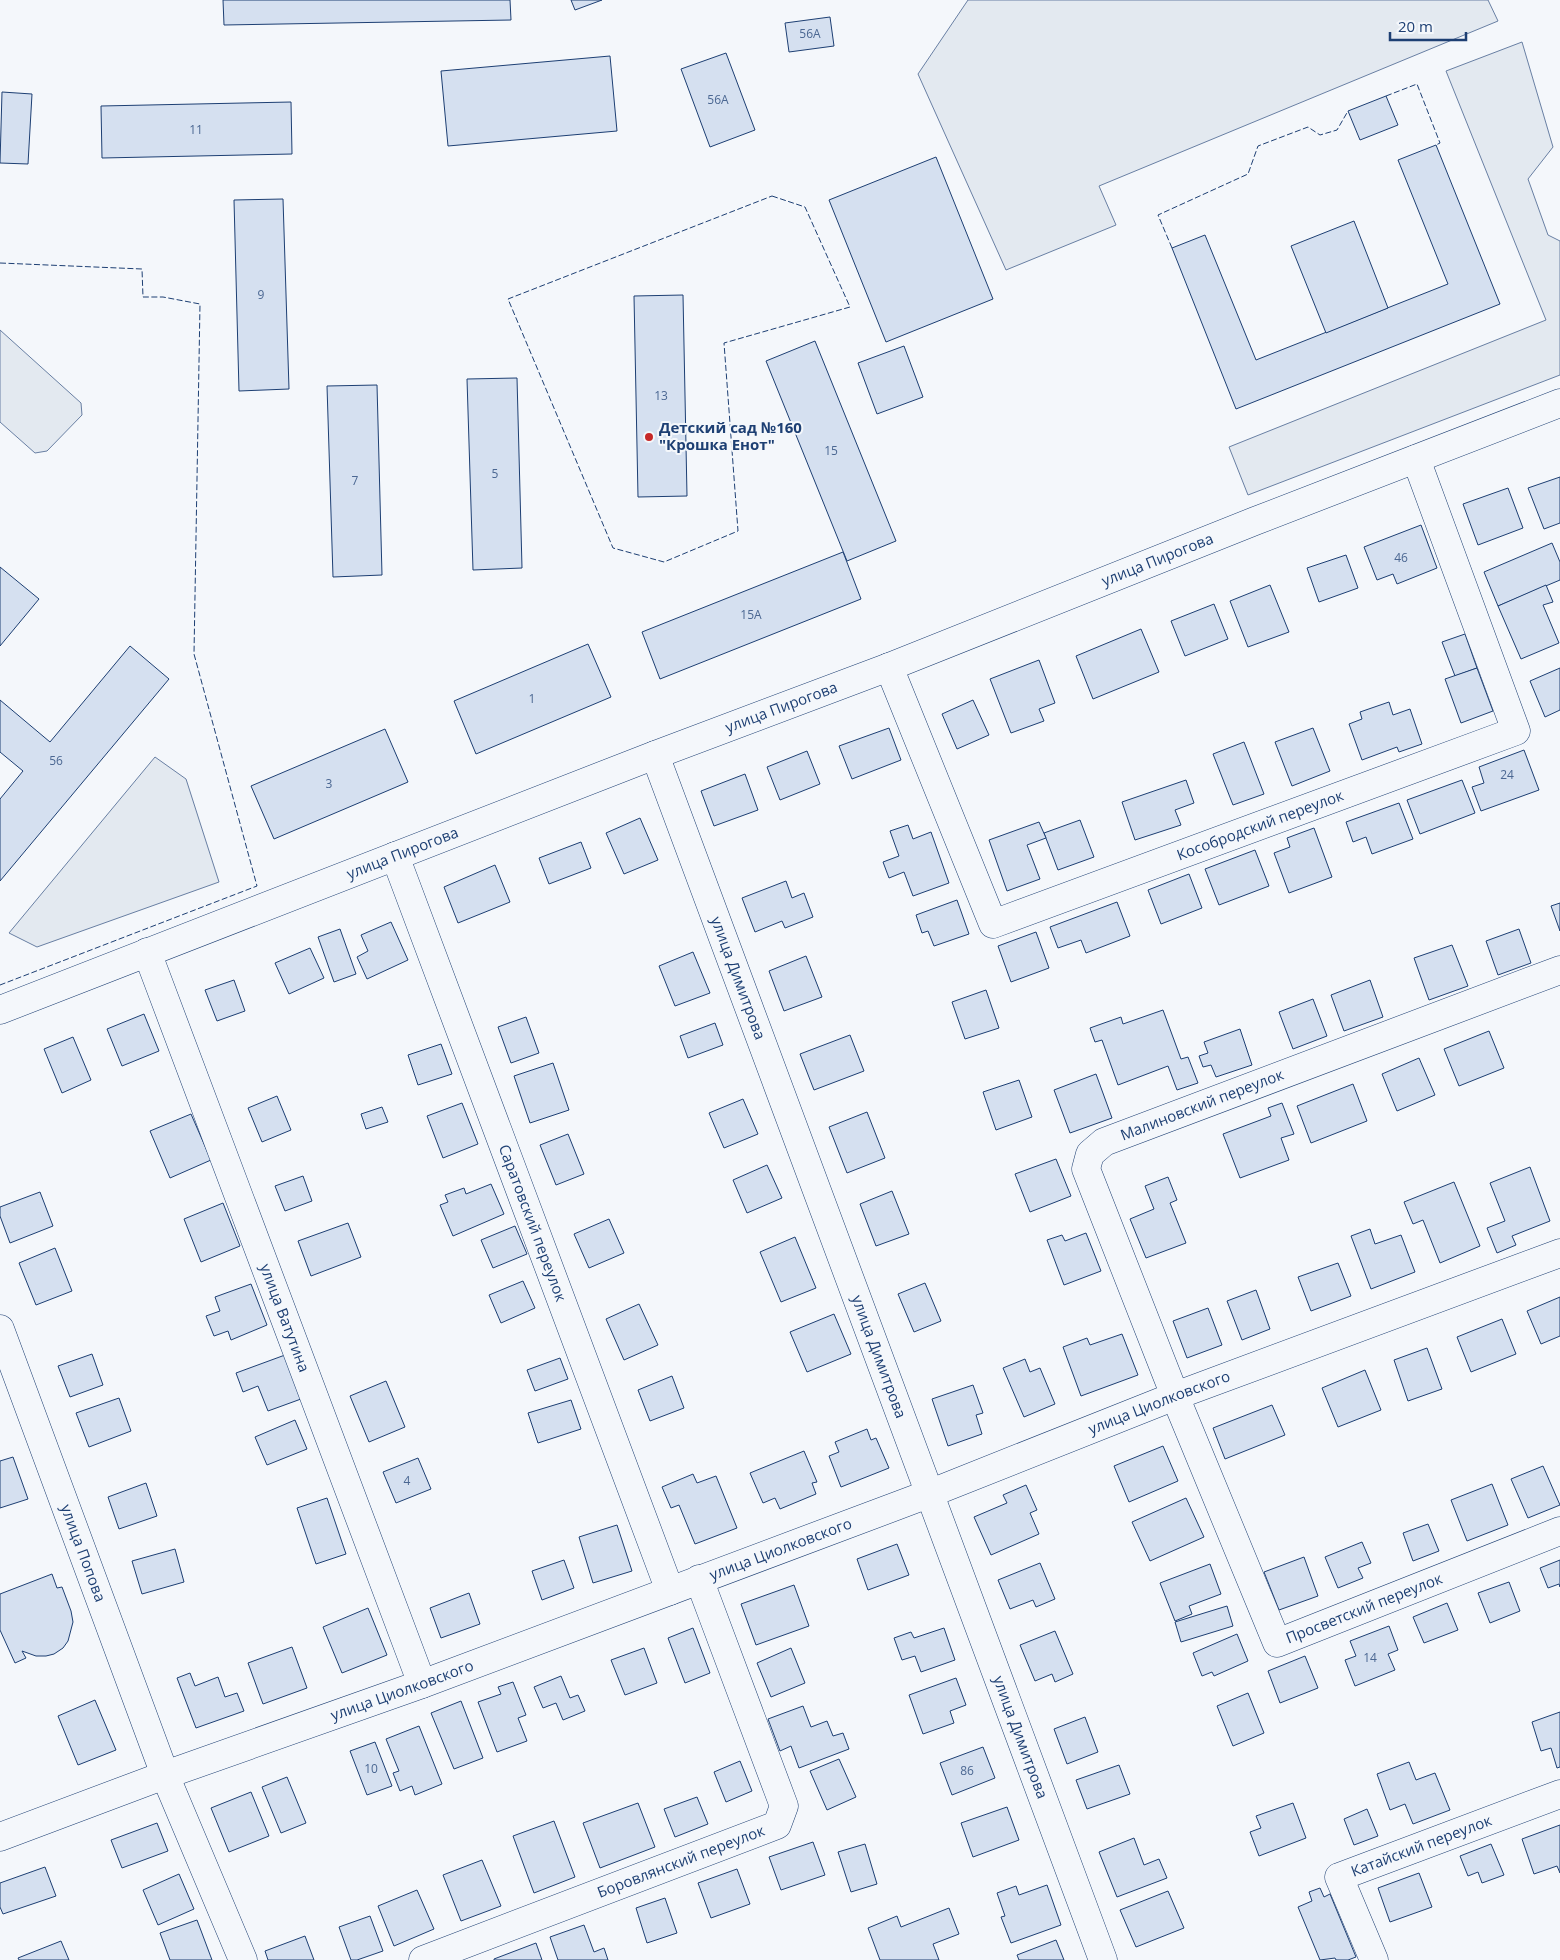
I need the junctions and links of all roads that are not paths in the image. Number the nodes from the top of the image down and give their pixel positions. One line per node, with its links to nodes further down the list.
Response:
1 (1560, 403): 2 (street, улица Пирогова)
2 (1416, 459): 3 (street, улица Пирогова); 3 (street, Кособродский переулок)
3 (889, 667): 4 (street, улица Пирогова)
4 (656, 755): 5 (street, улица Пирогова); 12 (street, улица Димитрова)
5 (395, 856): 6 (street, улица Пирогова); 15 (street, Саратовский переулок)
6 (148, 952): 8 (street, улица Пирогова); 16 (street, улица Ватутина)
7 (1560, 970): 11 (street, Малиновский переулок)
8 (0, 1010)
9 (1560, 1253): 11 (street, улица Циолковского)
10 (0, 1329): 17 (street, улица Попова)
11 (1175, 1396): 12 (street, улица Циолковского); 13 (street, Просветский переулок)
12 (930, 1493): 14 (street, улица Циолковского); 22 (street, улица Димитрова)
13 (1560, 1531)
14 (699, 1579): 15 (street, улица Циолковского); 21 (street, Боровлянский переулок)
15 (670, 1591): 16 (street, улица Циолковского)
16 (422, 1684): 17 (street, улица Циолковского)
17 (165, 1775): 19 (street, улица Циолковского); 20 (street)
18 (1560, 1794): 23 (street, Катайский переулок)
19 (0, 1837)
20 (243, 1960)
21 (423, 1960)
22 (1103, 1960)
23 (1374, 1960)

